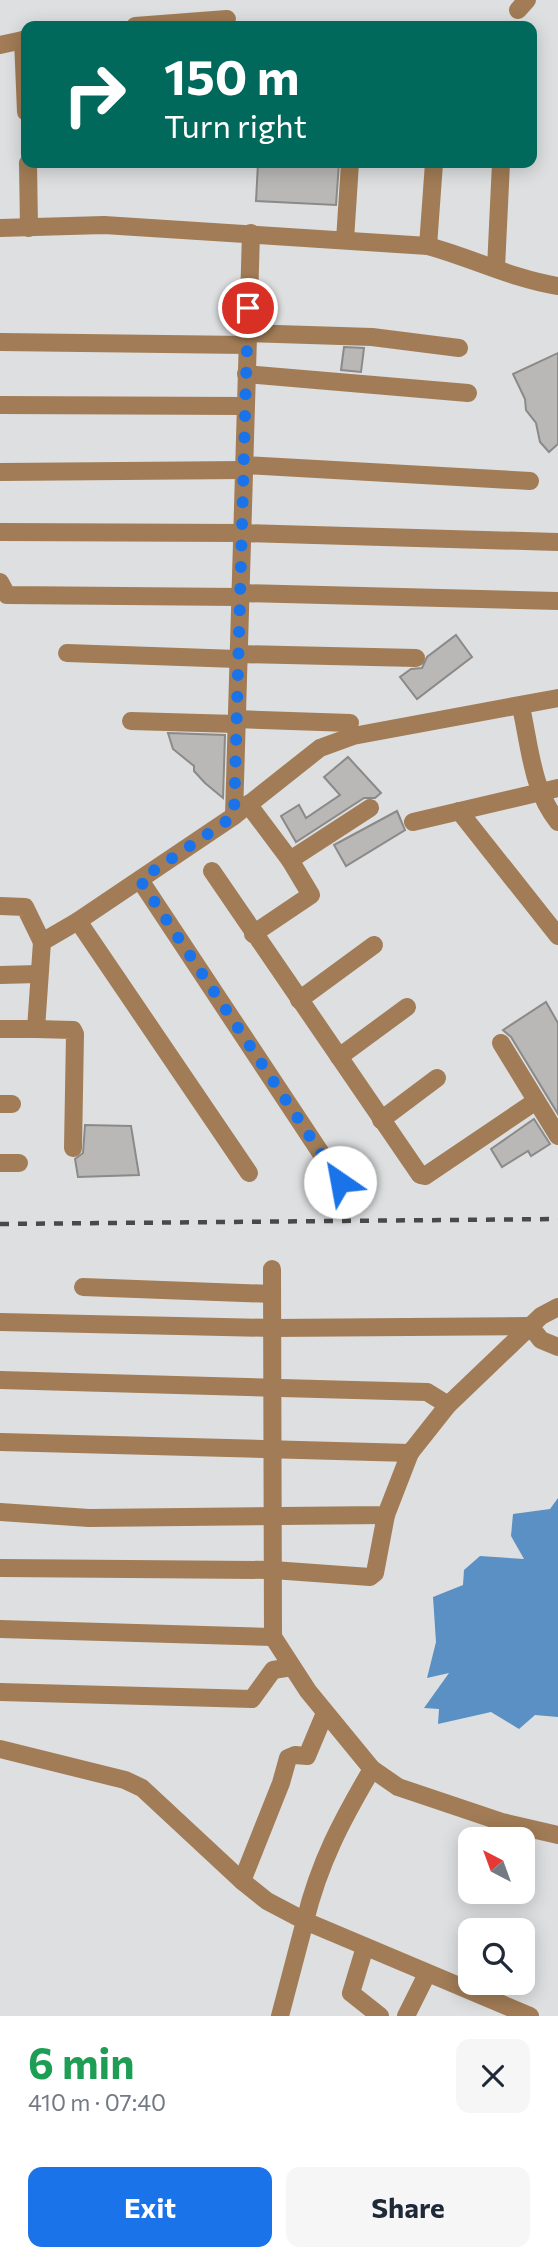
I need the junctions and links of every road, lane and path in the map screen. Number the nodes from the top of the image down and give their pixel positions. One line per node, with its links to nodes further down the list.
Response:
1 (227, 19): 2 (street)
2 (201, 21)
3 (21, 40): 4 (street)
4 (0, 45)
5 (29, 168): 10 (street)
6 (350, 168): 12 (street)
7 (434, 168): 13 (street)
8 (501, 168): 14 (street)
9 (0, 228): 10 (street)
10 (29, 228): 11 (street)
11 (251, 233): 12 (street); 16 (street)
12 (345, 240): 13 (street)
13 (428, 246): 14 (street)
14 (496, 268): 15 (street)
15 (558, 286)
16 (248, 339): 17 (street); 18 (street); 19 (street)
17 (0, 342)
18 (459, 348)
19 (246, 374): 20 (street); 22 (street)
20 (468, 393)
21 (0, 405): 22 (street)
22 (245, 406): 23 (street)
23 (244, 467): 24 (street); 25 (street); 27 (street)
24 (0, 472)
25 (530, 481)
26 (0, 533): 27 (street)
27 (242, 533): 28 (street); 30 (street)
28 (558, 542)
29 (0, 582): 30 (street)
30 (240, 595): 31 (street); 33 (street)
31 (558, 601)
32 (67, 653): 33 (street)
33 (238, 656): 34 (street); 38 (street)
34 (415, 658)
35 (558, 698): 36 (street)
36 (521, 707): 41 (street); 42 (street)
37 (131, 721): 38 (street)
38 (236, 722): 39 (street); 45 (street)
39 (350, 723)
40 (558, 788): 41 (street)
41 (540, 792): 44 (street); 47 (street)
42 (248, 804): 45 (street); 48 (street)
43 (370, 808): 48 (street)
44 (458, 811): 46 (street); 54 (street)
45 (234, 816): 50 (street)
46 (413, 822)
47 (558, 822)
48 (290, 860): 53 (street)
49 (212, 870): 53 (street)
50 (140, 880): 52 (street); 73 (street)
51 (0, 906): 55 (street)
52 (78, 921): 55 (street); 72 (street)
53 (253, 934): 59 (street)
54 (558, 936)
55 (42, 942): 57 (street)
56 (374, 945): 59 (street)
57 (38, 974): 58 (street); 62 (street)
58 (0, 975)
59 (299, 1000): 64 (street)
60 (407, 1007): 64 (street)
61 (0, 1029): 62 (street)
62 (36, 1029): 69 (street)
63 (500, 1043): 66 (street)
64 (339, 1057): 67 (street)
65 (437, 1078): 67 (street)
66 (536, 1101): 67 (street); 68 (street)
67 (381, 1120)
68 (558, 1136)
69 (73, 1148)
70 (0, 1163): 71 (street)
71 (19, 1163)
72 (249, 1172)
73 (340, 1182)
74 (272, 1269): 76 (street)
75 (83, 1287): 76 (street)
76 (272, 1294): 80 (street)
77 (558, 1307): 79 (street)
78 (0, 1322): 80 (street)
79 (530, 1326): 80 (street); 81 (street); 84 (street)
80 (272, 1328): 83 (street)
81 (558, 1347)
82 (0, 1380): 83 (street)
83 (271, 1386): 84 (street); 86 (street)
84 (448, 1405): 87 (street)
85 (0, 1442): 86 (street)
86 (271, 1449): 87 (street); 89 (street)
87 (410, 1453): 90 (street)
88 (0, 1512): 89 (street)
89 (271, 1515): 90 (street); 92 (street)
90 (386, 1515): 92 (street)
91 (0, 1568): 92 (street)
92 (273, 1570): 94 (street)
93 (0, 1629): 94 (street)
94 (273, 1637): 95 (street)
95 (292, 1667): 96 (street); 97 (street)
96 (0, 1692)
97 (326, 1713): 99 (street); 101 (street)
98 (0, 1749): 101 (street)
99 (372, 1769): 100 (street); 102 (street)
100 (558, 1835)
101 (242, 1881): 102 (street)
102 (305, 1921): 103 (street); 105 (street)
103 (365, 1947): 104 (street); 106 (street)
104 (427, 1974): 107 (street); 108 (street)
105 (280, 2016)
106 (380, 2016)
107 (406, 2016)
108 (530, 2016)

